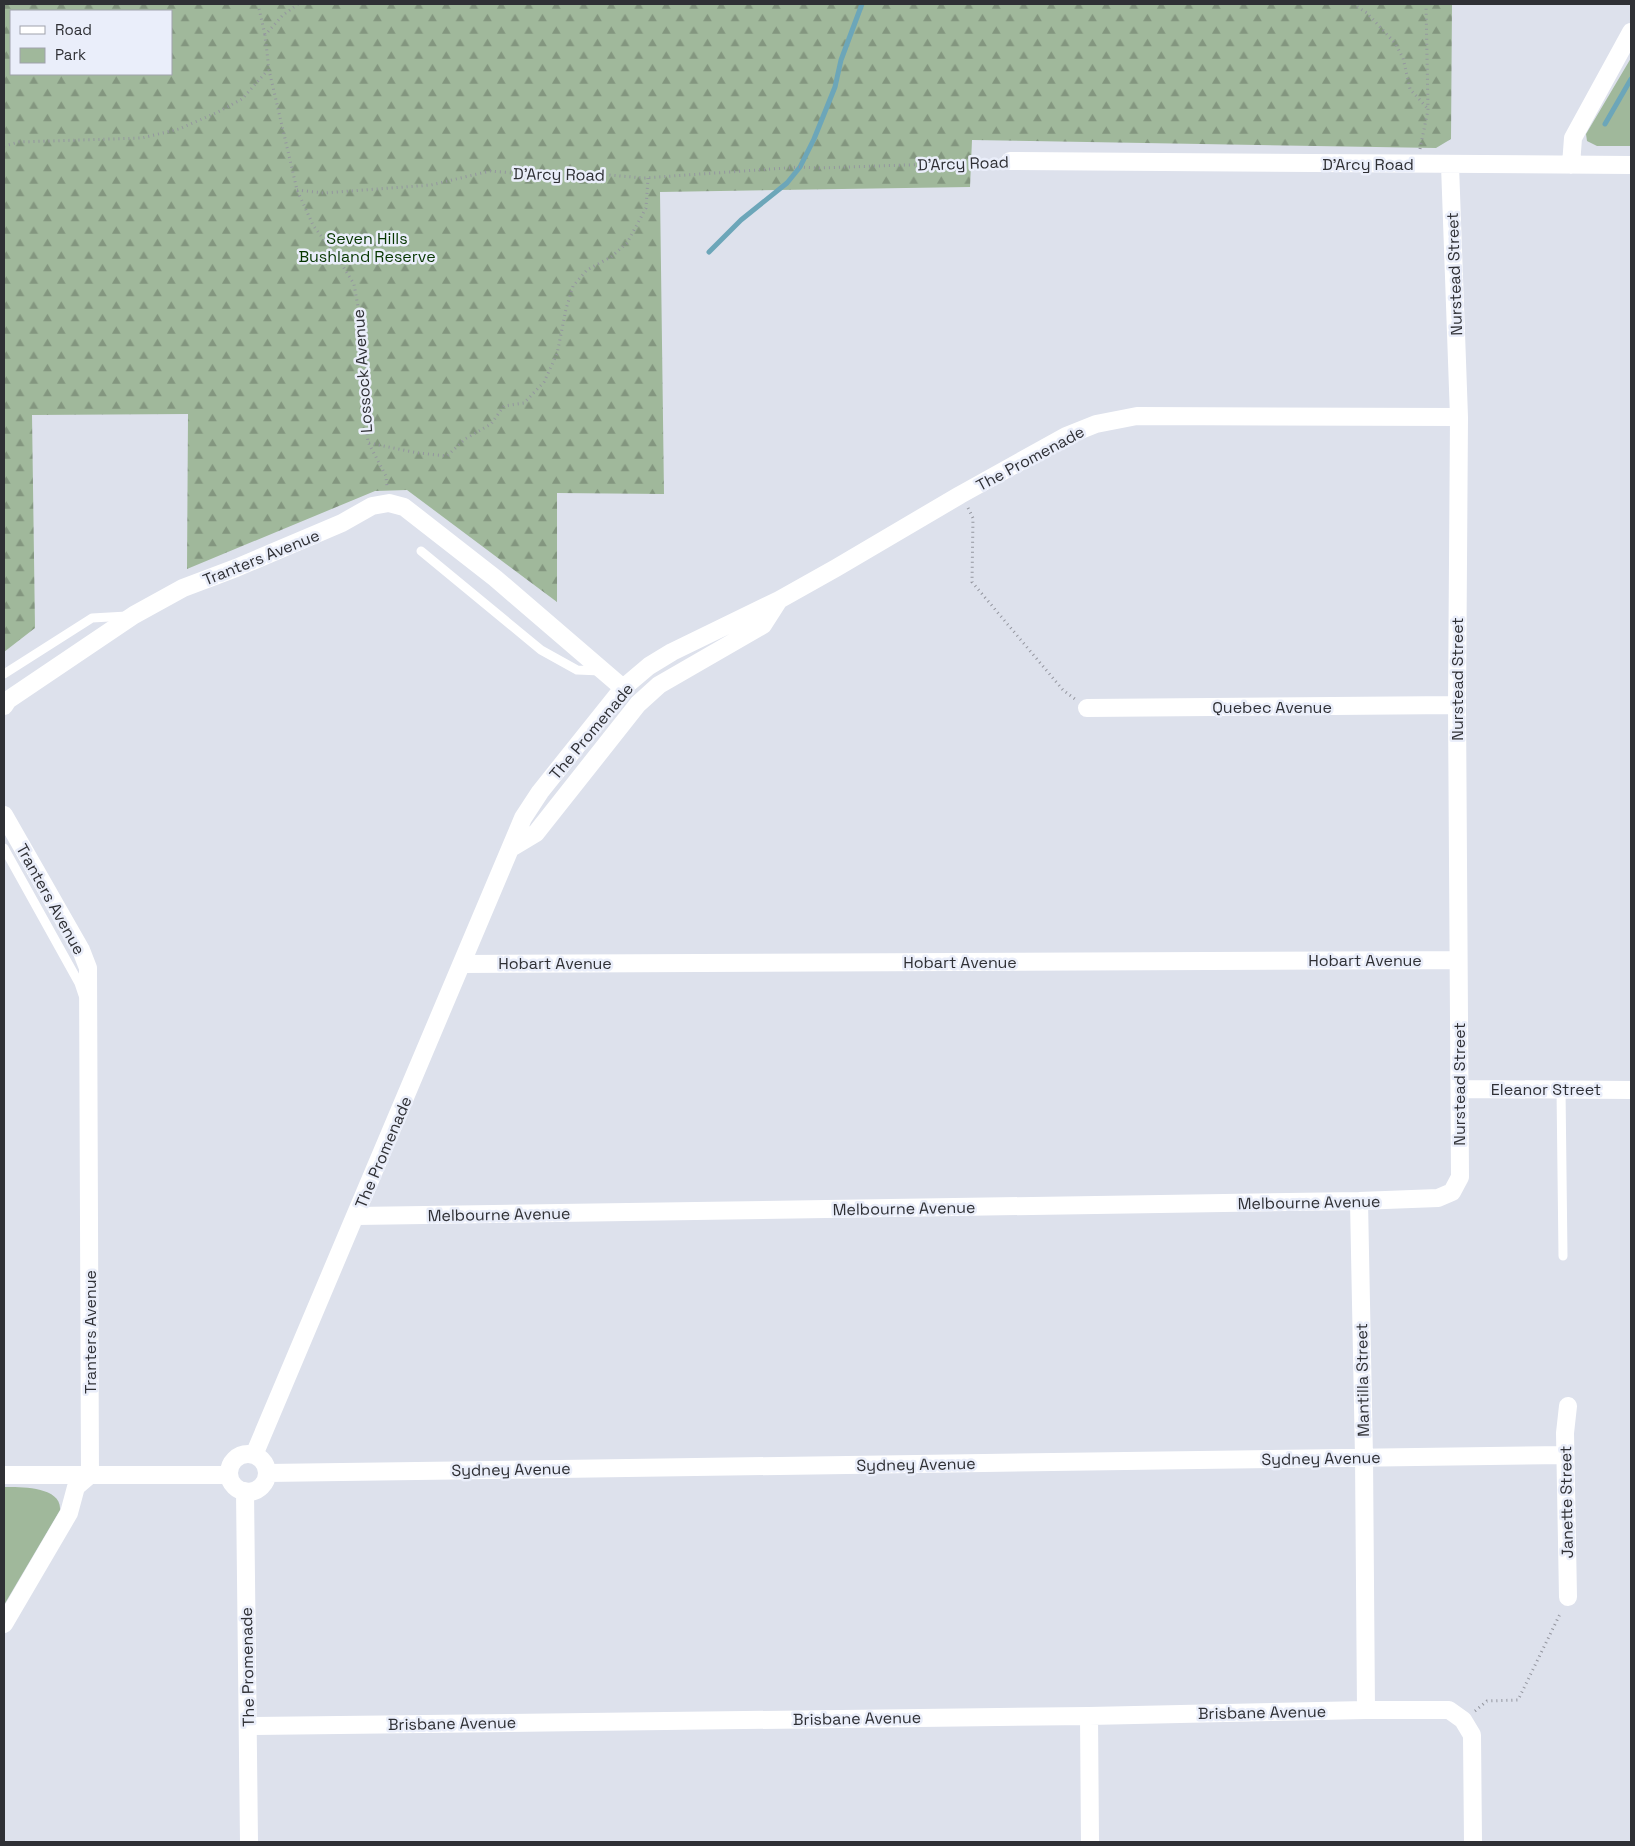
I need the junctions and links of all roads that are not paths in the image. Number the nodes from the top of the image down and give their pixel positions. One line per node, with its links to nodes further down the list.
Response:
1 (1631, 32): 4 (street)
2 (1010, 161): 3 (street, D'Arcy Road)
3 (1450, 165): 4 (street, D'Arcy Road); 6 (street, Nurstead Street)
4 (1571, 165): 5 (street, D'Arcy Road)
5 (1631, 165)
6 (1459, 417): 8 (street, The Promenade); 13 (street, Nurstead Street)
7 (421, 552): 10 (lane)
8 (779, 600): 12 (street, The Promenade); 18 (street, The Promenade)
9 (134, 615): 10 (street, Tranters Avenue); 11 (lane, Tranters Avenue); 14 (street, Tranters Avenue)
10 (603, 671): 12 (street)
11 (4, 674)
12 (623, 688): 18 (street, The Promenade)
13 (1457, 705): 15 (street, Quebec Avenue); 19 (street, Nurstead Street)
14 (4, 706)
15 (1087, 708)
16 (4, 815): 21 (street, Tranters Avenue)
17 (4, 848): 21 (lane, Tranters Avenue)
18 (510, 848): 20 (street, The Promenade)
19 (1458, 960): 20 (street, Hobart Avenue); 22 (street, Nurstead Street)
20 (462, 964): 27 (street, The Promenade)
21 (90, 1017): 35 (street, Tranters Avenue)
22 (1460, 1089): 23 (street, Eleanor Street); 25 (street, Nurstead Street)
23 (1561, 1089): 24 (street, Eleanor Street); 28 (lane)
24 (1631, 1090)
25 (1452, 1192): 26 (street, Melbourne Avenue)
26 (1359, 1201): 27 (street, Melbourne Avenue); 32 (street, Mantilla Street)
27 (356, 1216): 30 (street, The Promenade)
28 (1563, 1256)
29 (1568, 1406): 31 (street, Janette Street)
30 (254, 1455): 33 (street); 36 (street)
31 (1565, 1455): 32 (street, Sydney Avenue); 38 (street, Janette Street)
32 (1364, 1457): 33 (street, Sydney Avenue); 40 (street, Mantilla Street)
33 (266, 1473): 37 (street)
34 (4, 1475): 35 (street)
35 (90, 1475): 36 (street); 39 (street)
36 (229, 1475): 37 (street)
37 (245, 1491): 42 (street, The Promenade)
38 (1568, 1597)
39 (4, 1624)
40 (1366, 1710): 41 (street, Brisbane Avenue); 45 (street, Brisbane Avenue)
41 (1088, 1716): 42 (street, Brisbane Avenue); 44 (street)
42 (248, 1726): 43 (street, The Promenade)
43 (249, 1842)
44 (1090, 1842)
45 (1473, 1842)

